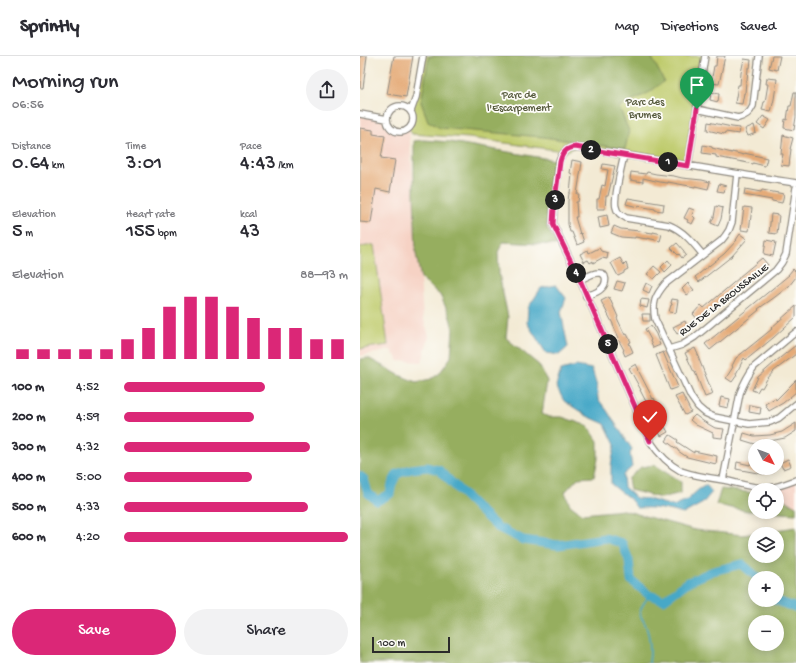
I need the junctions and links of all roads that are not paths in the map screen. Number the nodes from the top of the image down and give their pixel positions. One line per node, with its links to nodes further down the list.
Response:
1 (423, 56): 5 (street)
2 (705, 56): 4 (street)
3 (760, 56): 4 (street)
4 (697, 109): 9 (street)
5 (411, 111): 7 (street); 7 (street)
6 (360, 114): 7 (street)
7 (387, 119)
8 (624, 155): 9 (street); 13 (street); 14 (street)
9 (688, 166): 10 (street)
10 (737, 174): 11 (street); 13 (street)
11 (796, 183)
12 (796, 188): 17 (street, RUE DE LA BROUSSAILLE)
13 (703, 255): 17 (street)
14 (580, 280): 15 (street); 15 (street)
15 (586, 296): 20 (street)
16 (796, 332): 19 (street)
17 (669, 349): 19 (street)
18 (796, 404): 19 (street)
19 (735, 421): 20 (street)
20 (723, 480): 21 (street)
21 (796, 480)

